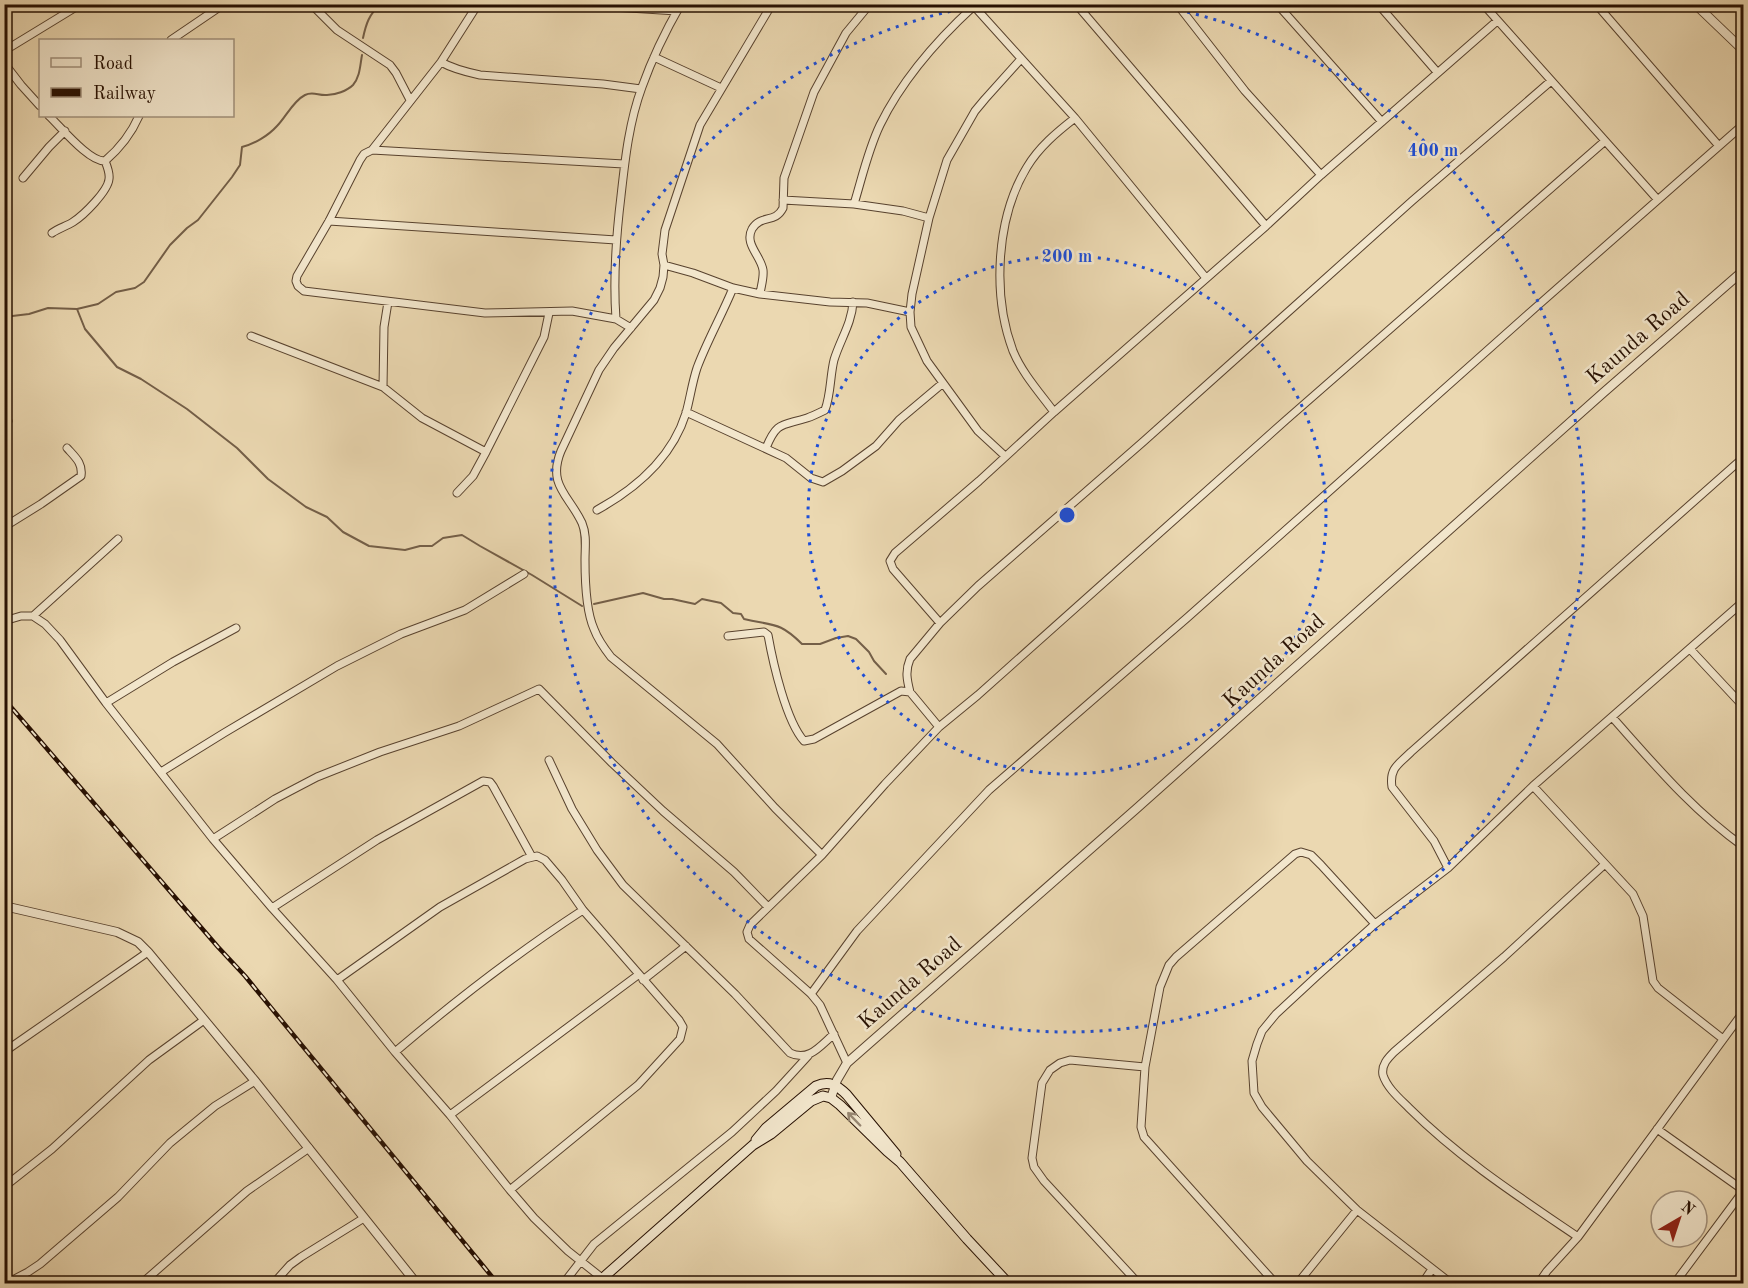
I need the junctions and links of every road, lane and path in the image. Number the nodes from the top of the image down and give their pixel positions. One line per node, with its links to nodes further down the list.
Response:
1 (81, 4): 19 (street)
2 (224, 4): 18 (street)
3 (311, 4): 29 (street)
4 (478, 4): 23 (street)
5 (565, 4): 16 (street)
6 (772, 4): 28 (street)
7 (870, 4): 44 (street)
8 (1076, 4): 49 (street)
9 (1177, 4): 42 (street)
10 (1277, 4): 34 (street)
11 (1378, 4): 25 (street)
12 (1483, 4): 17 (street)
13 (1596, 4): 38 (street)
14 (1695, 4): 20 (street)
15 (973, 5): 22 (street); 46 (street)
16 (679, 8): 21 (street)
17 (1497, 21): 25 (street); 26 (street)
18 (172, 39)
19 (4, 51)
20 (1743, 51)
21 (654, 57): 27 (street); 28 (street)
22 (1021, 59): 33 (street); 47 (street)
23 (441, 62): 27 (street); 29 (street)
24 (6, 68): 30 (street)
25 (1437, 72): 34 (street)
26 (1551, 81): 37 (street); 81 (street)
27 (641, 88): 41 (street)
28 (721, 88): 52 (street)
29 (410, 100): 39 (street)
30 (39, 105)
31 (51, 117): 36 (street)
32 (138, 117): 40 (street)
33 (1075, 118): 54 (street); 67 (street)
34 (1382, 122): 42 (street)
35 (1743, 124): 38 (street)
36 (65, 131): 40 (street); 43 (street)
37 (1605, 141): 45 (street); 89 (street)
38 (1719, 146): 45 (street)
39 (372, 150): 41 (street); 48 (street)
40 (105, 161): 50 (street)
41 (624, 164): 51 (street)
42 (1321, 176): 49 (street)
43 (23, 178)
44 (783, 200): 46 (street); 56 (street)
45 (1658, 200): 108 (street)
46 (854, 204): 47 (street)
47 (929, 218): 59 (street)
48 (329, 222): 51 (street); 57 (street)
49 (1266, 226): 54 (street)
50 (52, 233)
51 (616, 240): 61 (street)
52 (664, 265): 55 (street); 62 (street)
53 (1743, 270): 116 (street, Kaunda Road)
54 (1206, 278): 67 (street)
55 (733, 288): 56 (street); 66 (street)
56 (760, 294): 58 (street)
57 (388, 302): 60 (street); 65 (street)
58 (853, 302): 59 (street); 69 (street)
59 (910, 312): 64 (street)
60 (549, 313): 61 (street); 70 (street)
61 (616, 319): 62 (street)
62 (631, 328): 95 (street)
63 (250, 336): 65 (street)
64 (943, 383): 69 (street); 71 (street)
65 (383, 387): 70 (street)
66 (686, 412): 69 (street); 74 (street)
67 (1054, 412): 71 (street)
68 (67, 448): 75 (street)
69 (766, 448)
70 (486, 452): 73 (street)
71 (1005, 456): 81 (street)
72 (1743, 458): 98 (street)
73 (457, 493)
74 (597, 510)
75 (4, 527)
76 (118, 539): 79 (street)
77 (524, 574): 91 (street)
78 (1743, 601): 84 (street)
79 (33, 616): 80 (street); 86 (street)
80 (4, 621)
81 (940, 623): 85 (street)
82 (236, 628): 86 (street)
83 (728, 636): 85 (street)
84 (1690, 649): 87 (street); 88 (street)
85 (910, 692): 89 (street)
86 (106, 703): 91 (street)
87 (1743, 707)
88 (1612, 717): 92 (street); 94 (street)
89 (939, 727): 95 (street)
90 (549, 760): 104 (street)
91 (161, 772): 93 (street)
92 (1533, 786): 97 (street); 98 (street)
93 (213, 839): 100 (street); 101 (street)
94 (1743, 847)
95 (822, 855): 100 (street)
96 (532, 857): 101 (street); 102 (street); 107 (street)
97 (1605, 864): 112 (street); 131 (street)
98 (1448, 868): 103 (street)
99 (4, 906): 105 (street)
100 (768, 907): 108 (street)
101 (272, 908): 107 (street)
102 (583, 910): 106 (street); 114 (street)
103 (1376, 924): 117 (street); 129 (street)
104 (686, 946): 106 (street); 115 (street)
105 (148, 952): 110 (street); 113 (street)
106 (641, 977): 121 (street); 127 (street)
107 (337, 980): 114 (street)
108 (811, 994): 111 (street)
109 (1743, 1011): 112 (street)
110 (204, 1020): 118 (street); 126 (street)
111 (834, 1034): 115 (street); 116 (street)
112 (1723, 1039): 122 (street)
113 (4, 1052)
114 (395, 1052): 121 (street)
115 (808, 1056): 132 (street)
116 (847, 1063): 119 (street, Kaunda Road)
117 (1145, 1067): 141 (street); 142 (street)
118 (255, 1081): 124 (street); 135 (street)
119 (835, 1085): 120 (street, Kaunda Road); 123 (main road); 125 (main road)
120 (831, 1098): 123 (main road); 125 (main road, one-way to 120)
121 (450, 1115): 127 (street)
122 (1657, 1129): 128 (street); 131 (street)
123 (753, 1145): 134 (main road)
124 (309, 1148): 130 (street); 136 (street)
125 (900, 1162): 140 (main road)
126 (4, 1187)
127 (510, 1190): 132 (street)
128 (1743, 1190): 147 (street)
129 (1357, 1210): 133 (street); 143 (street)
130 (364, 1218): 137 (street); 138 (street)
131 (1578, 1237): 146 (street)
132 (581, 1260): 134 (street); 139 (street)
133 (1432, 1269): 144 (street); 145 (street)
134 (599, 1281)
135 (6, 1284)
136 (141, 1284)
137 (273, 1284)
138 (417, 1284)
139 (563, 1284)
140 (1009, 1284)
141 (1139, 1284)
142 (1276, 1284)
143 (1297, 1284)
144 (1422, 1284)
145 (1452, 1284)
146 (1538, 1284)
147 (1674, 1284)

